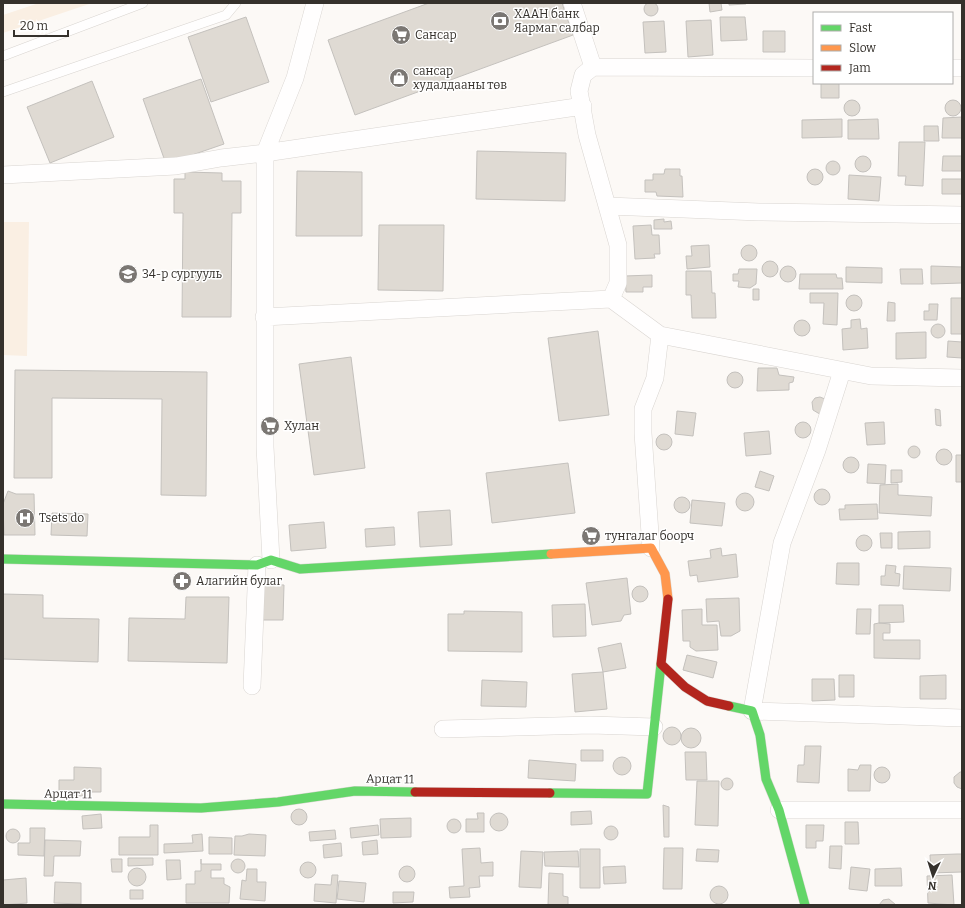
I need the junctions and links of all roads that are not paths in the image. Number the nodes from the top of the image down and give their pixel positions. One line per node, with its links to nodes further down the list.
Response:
1 (143, 3): 5 (lane)
2 (236, 3): 8 (lane)
3 (315, 3): 10 (street)
4 (572, 3): 6 (street)
5 (3, 56)
6 (593, 66): 7 (street); 9 (street)
7 (813, 68)
8 (3, 92)
9 (583, 106): 10 (street); 12 (street)
10 (265, 153): 11 (street); 15 (street)
11 (3, 175)
12 (608, 206): 13 (street); 14 (street)
13 (962, 215)
14 (611, 299): 15 (street); 16 (street)
15 (264, 317): 21 (street)
16 (660, 335): 17 (street); 19 (street)
17 (842, 371): 18 (street); 24 (street)
18 (962, 378)
19 (651, 548): 21 (street); 22 (street, Арцат 11)
20 (3, 559): 21 (street)
21 (264, 562): 23 (street)
22 (661, 664): 24 (street); 26 (street, Арцат 11)
23 (252, 686)
24 (752, 710): 25 (street); 29 (street)
25 (962, 718)
26 (654, 727): 27 (street); 28 (street, Арцат 11)
27 (443, 729)
28 (3, 804)
29 (779, 810): 30 (street); 31 (street)
30 (962, 810)
31 (805, 905)

